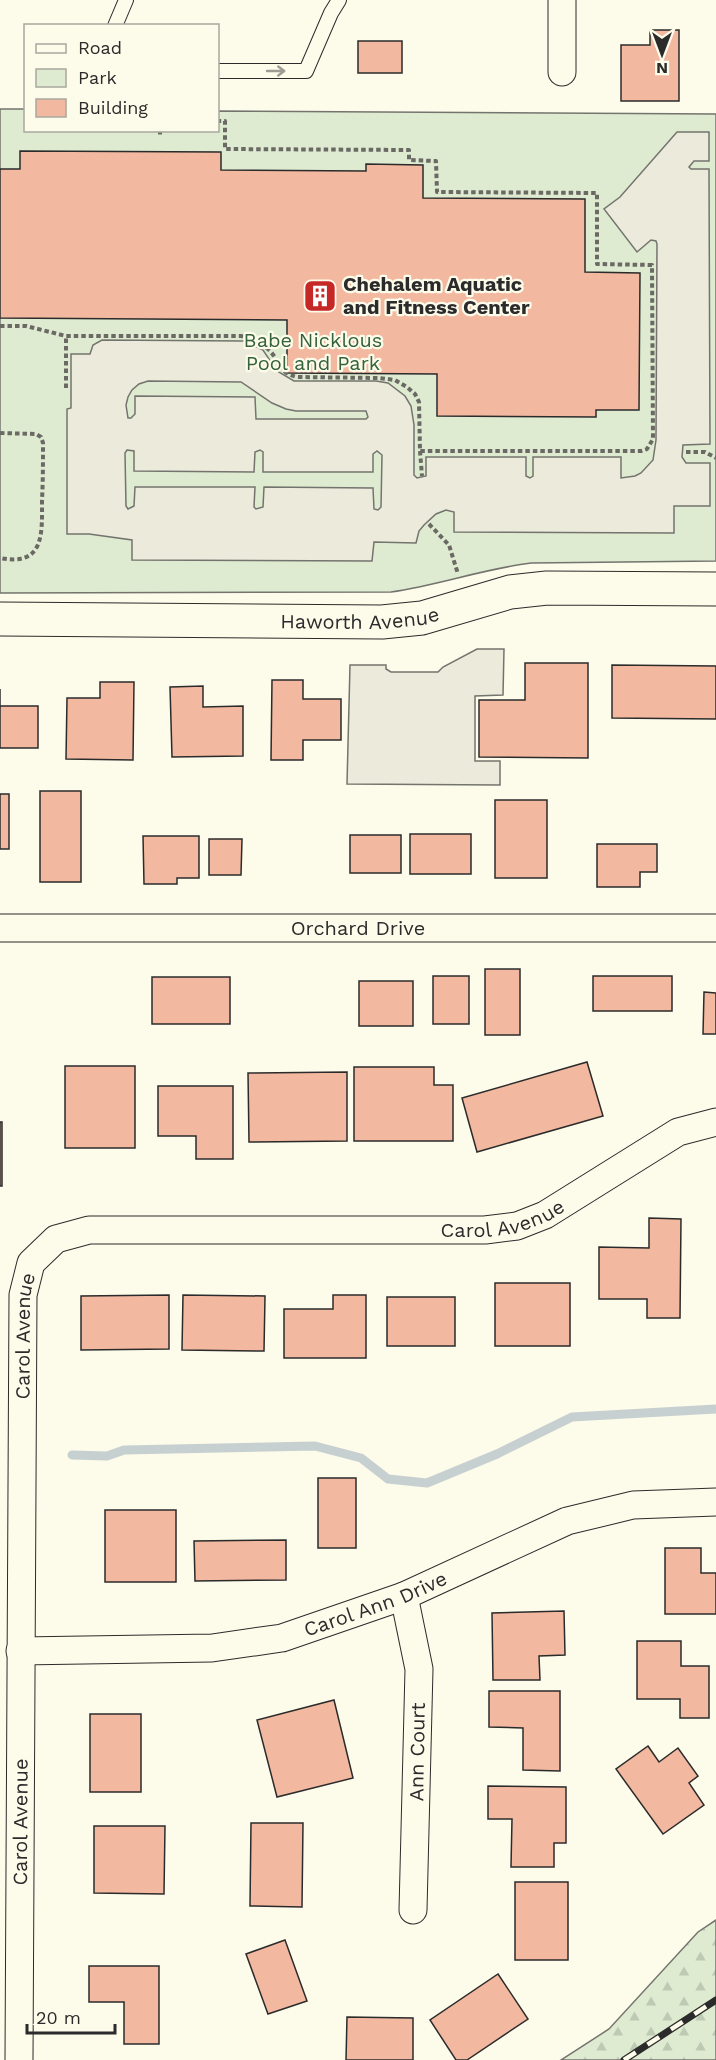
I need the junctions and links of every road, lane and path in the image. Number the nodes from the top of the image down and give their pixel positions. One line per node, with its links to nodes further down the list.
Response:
1 (126, 0): 4 (lane)
2 (339, 0): 5 (lane, one-way to 2)
3 (562, 0): 6 (street)
4 (115, 24)
5 (219, 71)
6 (562, 72)
7 (219, 121): 12 (path)
8 (0, 326): 9 (path)
9 (66, 336): 10 (path); 13 (path)
10 (66, 388)
11 (0, 433): 19 (path)
12 (646, 449): 13 (path); 15 (path)
13 (420, 451): 17 (path)
14 (686, 452): 16 (path)
15 (653, 454)
16 (716, 458)
17 (422, 476)
18 (429, 524): 20 (path)
19 (0, 558)
20 (458, 574)
21 (716, 590): 22 (street, Haworth Avenue)
22 (0, 619)
23 (0, 928): 24 (street, Orchard Drive)
24 (716, 928)
25 (716, 1122): 28 (street, Carol Avenue)
26 (716, 1502): 27 (street, Carol Ann Drive)
27 (404, 1596): 28 (street, Carol Ann Drive); 29 (street, Ann Court)
28 (20, 1651): 30 (street, Carol Avenue)
29 (413, 1910)
30 (19, 2060)

